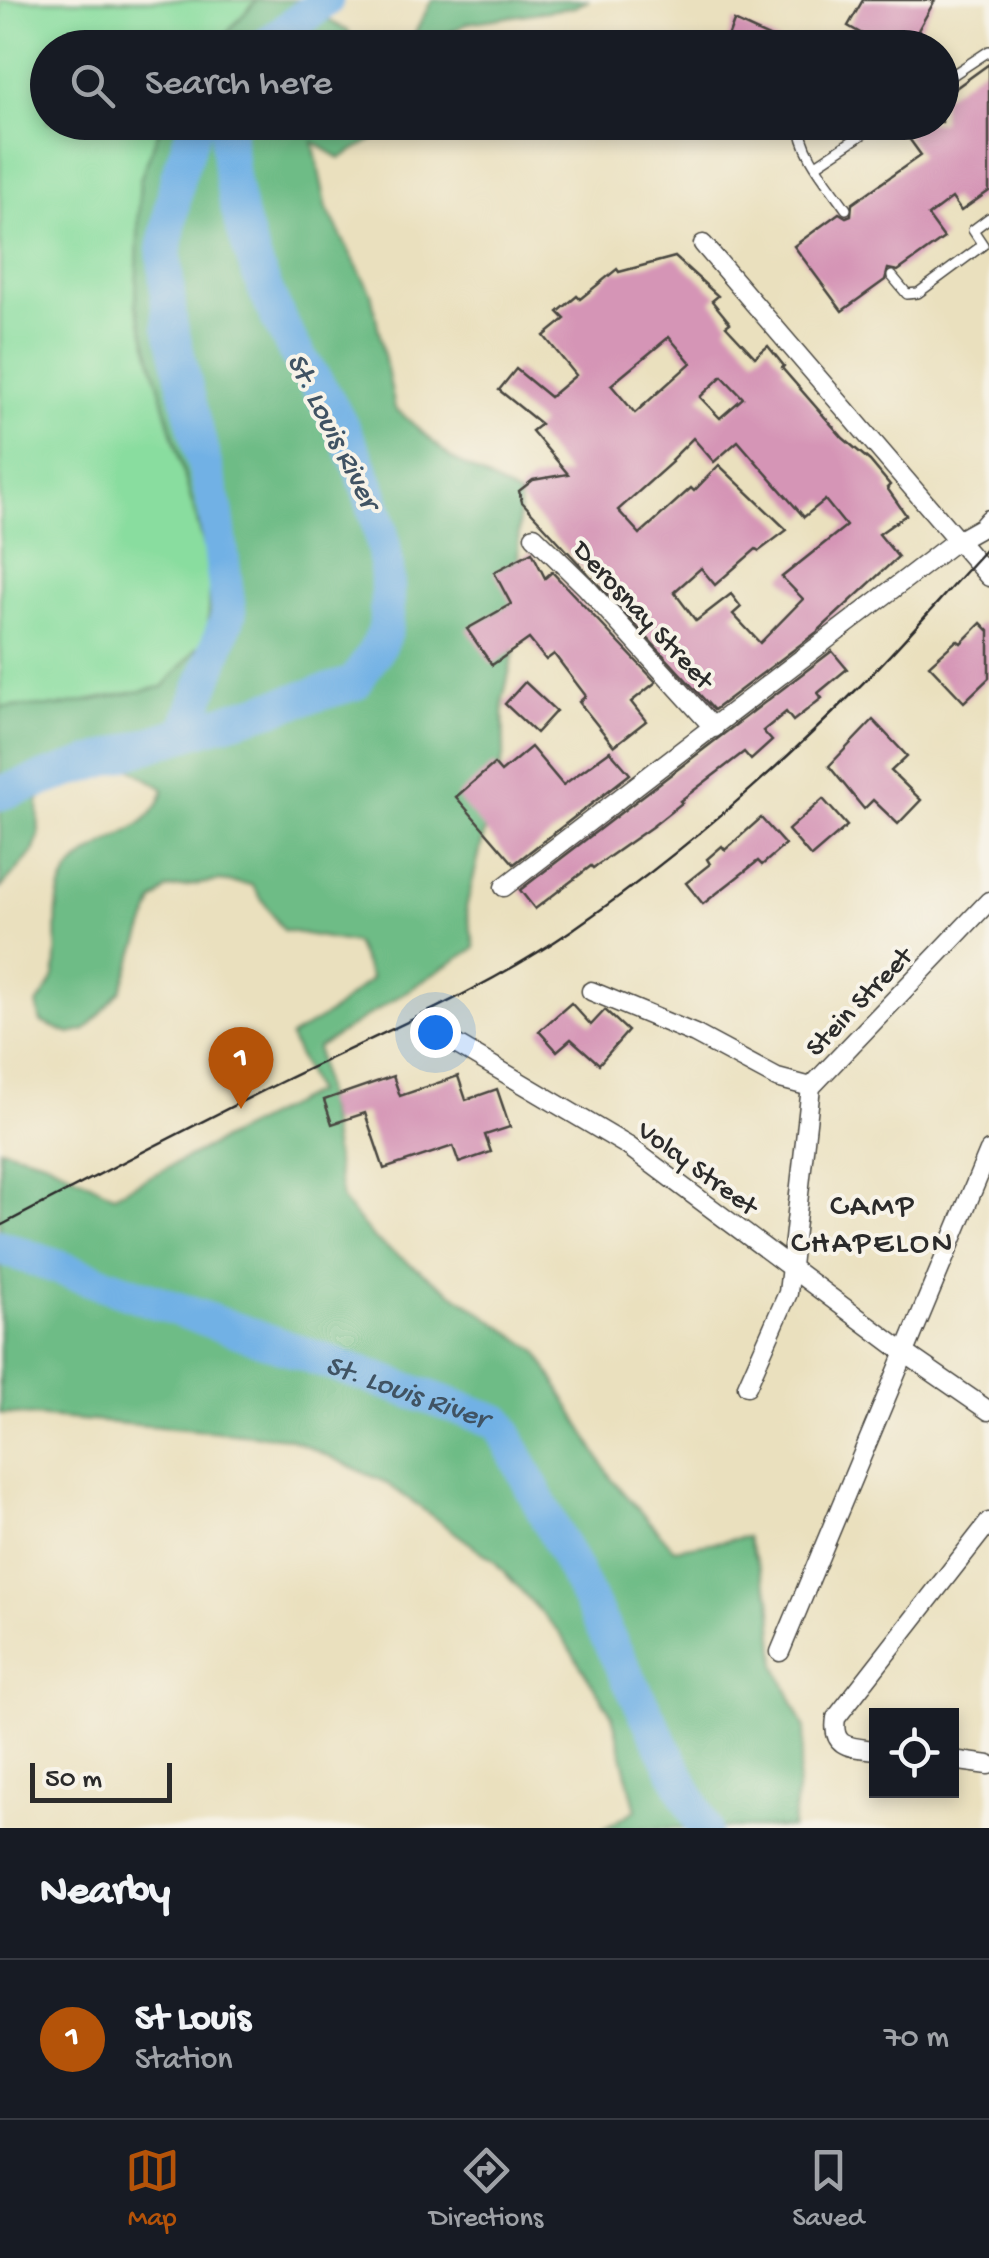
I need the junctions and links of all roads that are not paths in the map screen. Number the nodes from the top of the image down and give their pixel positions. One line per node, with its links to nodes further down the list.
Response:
1 (989, 51): 2 (lane)
2 (959, 71)
3 (804, 140): 5 (lane)
4 (854, 140): 5 (lane)
5 (816, 165): 6 (lane)
6 (846, 208)
7 (989, 218): 9 (lane)
8 (703, 244): 12 (street)
9 (892, 276)
10 (989, 519): 12 (street)
11 (534, 536): 14 (street, Derosnay Street)
12 (957, 541): 13 (street); 14 (street)
13 (989, 577)
14 (714, 728): 15 (street)
15 (504, 887)
16 (989, 901): 19 (street, Stein Street)
17 (591, 992): 19 (street)
18 (449, 1040): 21 (street, Volcy Street)
19 (811, 1087): 21 (street, Stein Street)
20 (989, 1151): 22 (street)
21 (792, 1269): 22 (street, Volcy Street); 23 (street, Stein Street)
22 (905, 1354): 24 (street, Volcy Street); 26 (street)
23 (748, 1386)
24 (989, 1411)
25 (989, 1522): 27 (street)
26 (780, 1652)
27 (869, 1749)
28 (959, 1761): 29 (street)
29 (989, 1766)

